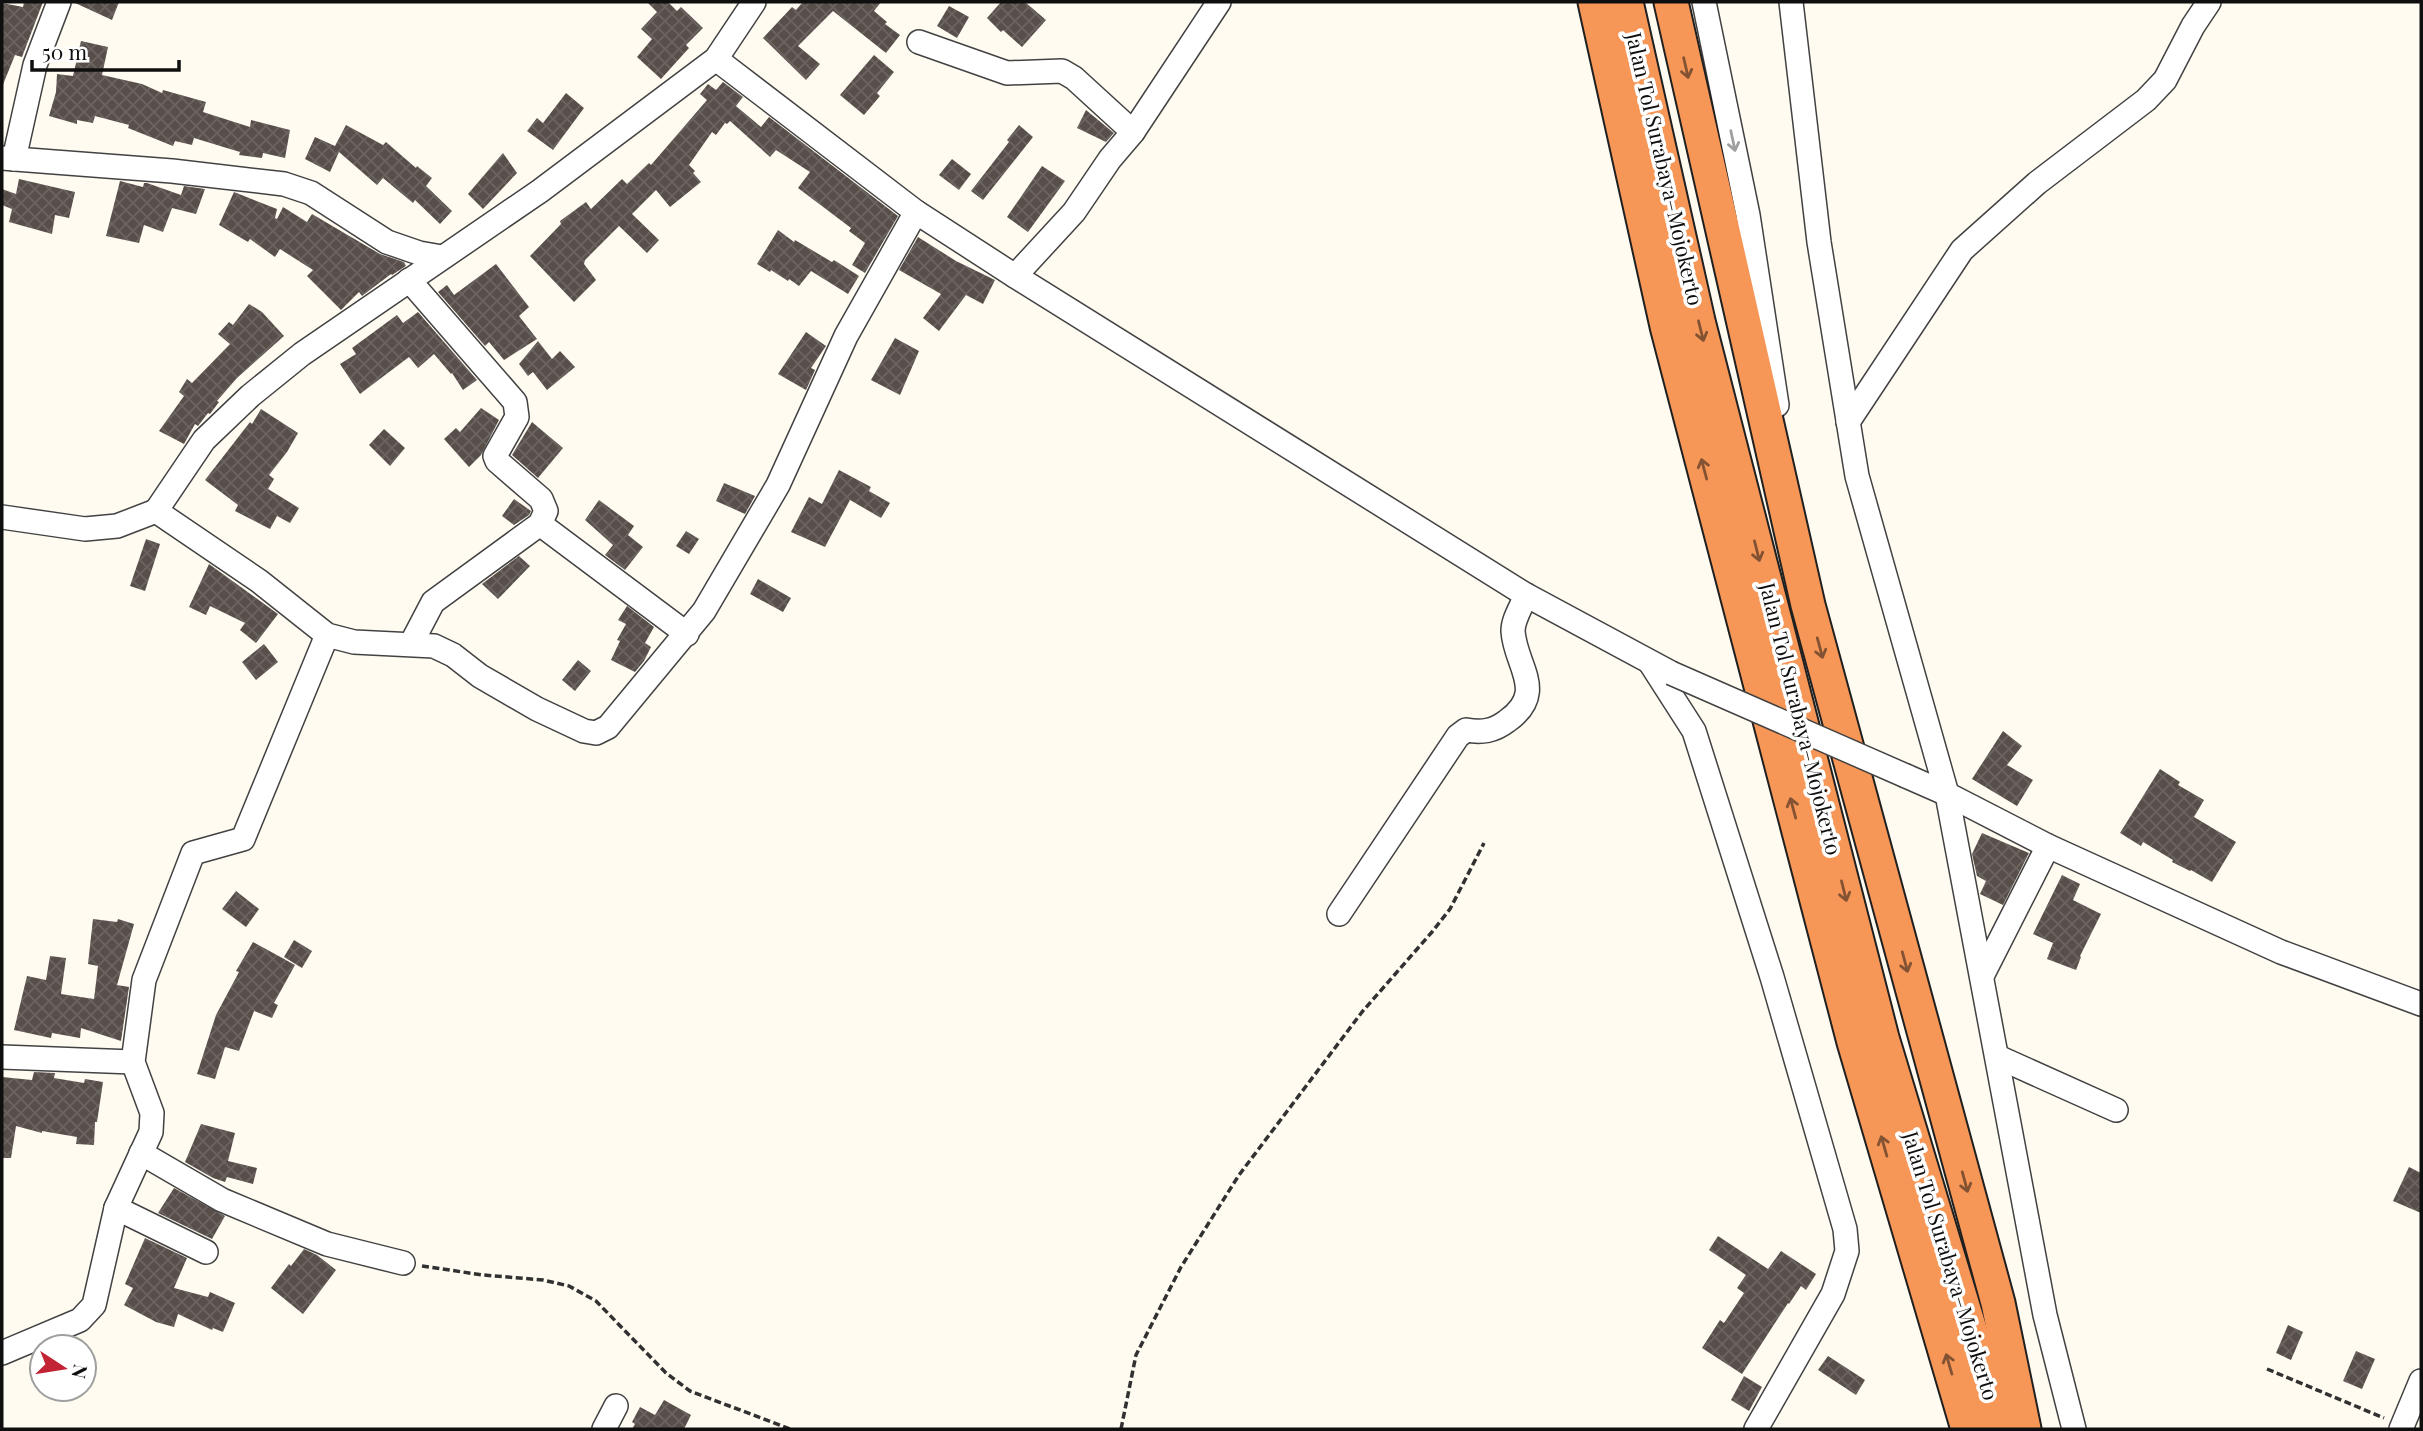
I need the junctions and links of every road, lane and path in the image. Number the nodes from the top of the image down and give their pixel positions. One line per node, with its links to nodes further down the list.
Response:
1 (59, 2): 13 (street)
2 (754, 2): 11 (street)
3 (1219, 2): 12 (street)
4 (1595, 2): 51 (highway, Jalan Tol Surabaya–Mojokerto, one-way to 4)
5 (1626, 2): 52 (highway, Jalan Tol Surabaya–Mojokerto, one-way to 52)
6 (1671, 2): 23 (highway, one-way to 23)
7 (1704, 2): 23 (street, one-way to 23)
8 (1791, 2): 18 (street)
9 (2209, 2): 18 (street)
10 (919, 43): 12 (street)
11 (716, 59): 14 (street); 15 (street)
12 (1133, 132): 16 (street)
13 (8, 158): 15 (street)
14 (916, 212): 16 (street); 24 (street)
15 (442, 257): 17 (street)
16 (1015, 276): 22 (street)
17 (409, 280): 19 (street); 21 (street)
18 (1847, 422): 28 (street)
19 (156, 511): 20 (street); 25 (street)
20 (2, 517)
21 (540, 524): 24 (street); 26 (street)
22 (1526, 595): 27 (street); 31 (street)
23 (1808, 606): 53 (highway, one-way to 53)
24 (687, 634): 26 (street)
25 (327, 635): 26 (street); 36 (street)
26 (411, 643)
27 (1649, 661): 28 (street, bridge); 50 (street)
28 (1947, 794): 30 (street); 32 (street)
29 (1484, 843): 49 (path)
30 (2048, 846): 32 (street); 33 (street)
31 (1339, 914)
32 (1983, 974): 35 (street)
33 (2421, 1004)
34 (2, 1057): 36 (street)
35 (1998, 1057): 37 (street); 54 (street)
36 (133, 1062): 38 (street)
37 (2116, 1110)
38 (141, 1153): 39 (street); 41 (street)
39 (116, 1208): 40 (street); 42 (street)
40 (206, 1252)
41 (403, 1263): 48 (path)
42 (2, 1353)
43 (2267, 1369): 46 (path)
44 (2421, 1381): 46 (street)
45 (616, 1406): 47 (street)
46 (2402, 1428)
47 (604, 1429)
48 (790, 1429)
49 (1121, 1429)
50 (1756, 1429)
51 (1968, 1429)
52 (2000, 1429)
53 (2024, 1429)
54 (2074, 1429)

